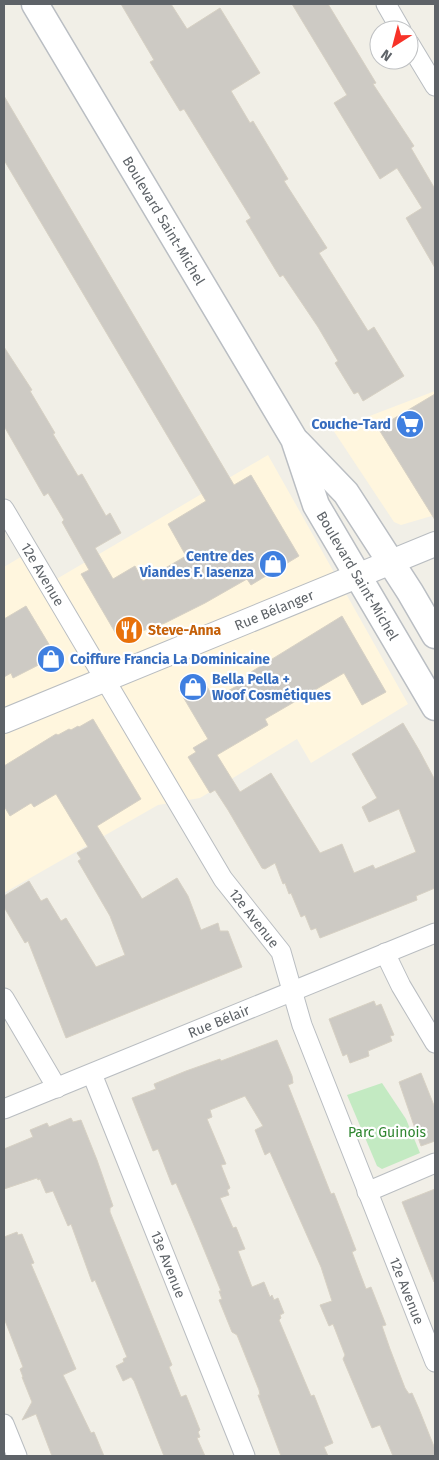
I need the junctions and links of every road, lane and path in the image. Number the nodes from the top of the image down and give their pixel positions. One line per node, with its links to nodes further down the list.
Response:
1 (35, 4): 6 (main road, Boulevard Saint-Michel)
2 (386, 4): 3 (street)
3 (395, 20)
4 (419, 60): 5 (street)
5 (435, 86)
6 (294, 438): 9 (main road, Boulevard Saint-Michel); 10 (main road, Boulevard Saint-Michel)
7 (4, 509): 12 (street, 12e Avenue)
8 (435, 544): 9 (street, Rue Bélanger)
9 (391, 563): 10 (street, Rue Bélanger); 11 (main road, Boulevard Saint-Michel)
10 (358, 577): 12 (street, Rue Bélanger); 13 (main road, Boulevard Saint-Michel)
11 (435, 635)
12 (104, 678): 14 (street, Rue Bélanger); 17 (street, 12e Avenue)
13 (435, 707)
14 (4, 720)
15 (435, 933): 16 (street, Rue Bélair)
16 (385, 953): 17 (street, Rue Bélair); 19 (street)
17 (291, 990): 20 (street, Rue Bélair); 24 (street, 12e Avenue)
18 (4, 998): 21 (street)
19 (435, 1042)
20 (92, 1074): 21 (street, Rue Bélair); 28 (street, 13e Avenue)
21 (57, 1088): 22 (street, Rue Bélair)
22 (4, 1109)
23 (435, 1163): 24 (street)
24 (367, 1192): 25 (street, 12e Avenue)
25 (435, 1362)
26 (4, 1424): 27 (street)
27 (17, 1456)
28 (245, 1456)

